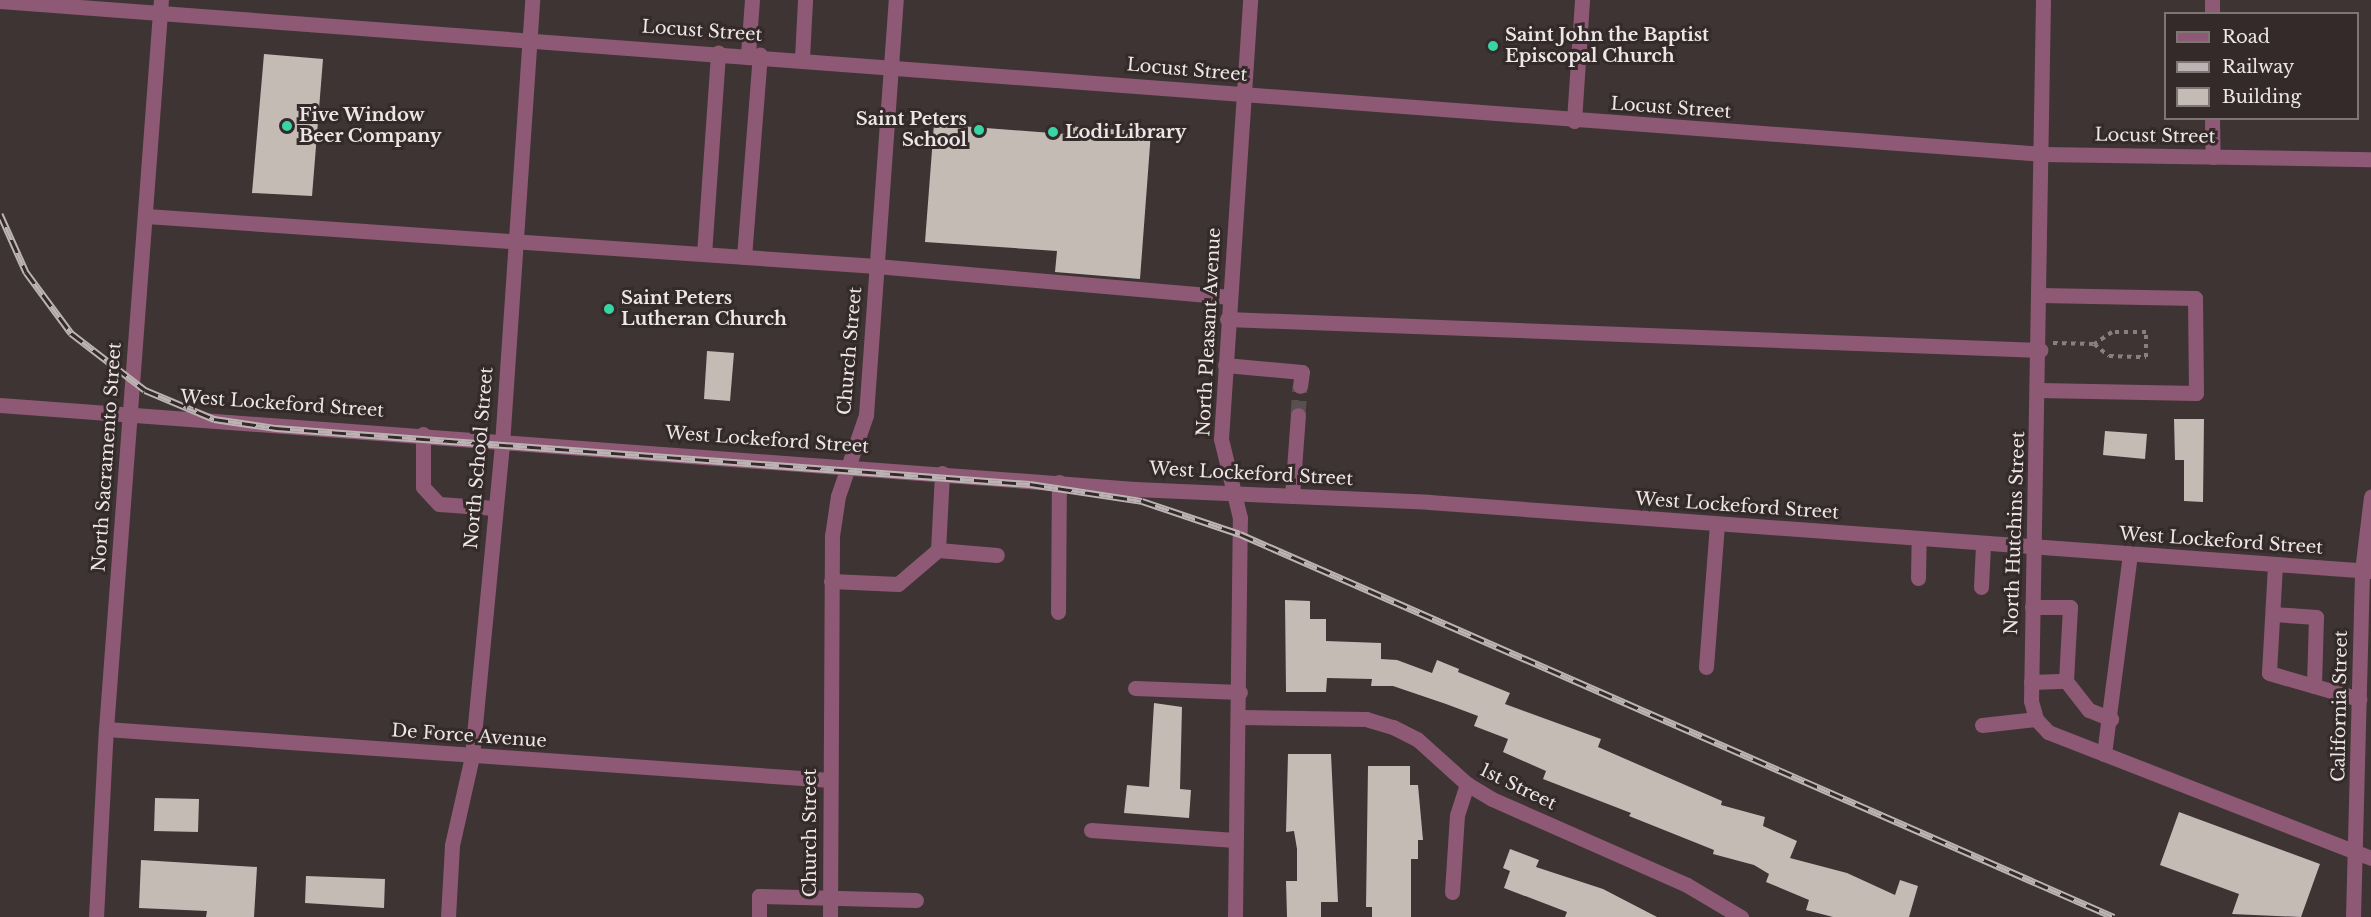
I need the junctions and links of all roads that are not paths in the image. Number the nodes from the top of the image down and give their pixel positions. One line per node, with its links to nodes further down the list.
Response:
1 (532, 0): 10 (street, North School Street)
2 (752, 0): 12 (street)
3 (805, 0): 13 (street)
4 (896, 0): 14 (street, Church Street)
5 (1250, 0): 15 (street, North Pleasant Avenue)
6 (1582, 0): 17 (street)
7 (2043, 0): 18 (street, North Hutchins Street)
8 (0, 1): 9 (street, Locust Street)
9 (161, 7): 10 (street, Locust Street); 21 (street, North Sacramento Street)
10 (530, 39): 11 (street, Locust Street); 22 (street, North School Street)
11 (718, 52): 12 (street, Locust Street); 23 (street)
12 (754, 54): 13 (street, Locust Street); 24 (street)
13 (802, 58): 14 (street, Locust Street)
14 (891, 65): 15 (street, Locust Street); 25 (street, Church Street)
15 (1244, 95): 17 (street, Locust Street); 27 (street, North Pleasant Avenue)
16 (2212, 120): 19 (street)
17 (1574, 121): 18 (street, Locust Street)
18 (2042, 154): 19 (street, Locust Street); 26 (street, North Hutchins Street)
19 (2212, 157): 20 (street, Locust Street)
20 (2371, 159)
21 (147, 216): 22 (street); 34 (street, North Sacramento Street)
22 (514, 241): 23 (street); 37 (street, North School Street)
23 (704, 254): 24 (street)
24 (744, 257): 25 (street)
25 (876, 266): 27 (street); 38 (street, Church Street)
26 (2040, 295): 29 (street, North Hutchins Street); 32 (street)
27 (1228, 297): 28 (street, North Pleasant Avenue)
28 (1227, 319): 29 (street); 30 (street, North Pleasant Avenue)
29 (2040, 346): 32 (street, North Hutchins Street)
30 (1225, 365): 31 (street); 41 (street, North Pleasant Avenue)
31 (1300, 386)
32 (2039, 390): 48 (street, North Hutchins Street)
33 (0, 405): 34 (street, West Lockeford Street)
34 (130, 414): 36 (street, West Lockeford Street); 71 (street, North Sacramento Street)
35 (1298, 415): 42 (street)
36 (423, 434): 37 (street, West Lockeford Street); 44 (street)
37 (502, 440): 38 (street, West Lockeford Street); 44 (street, North School Street)
38 (850, 465): 39 (street, West Lockeford Street); 55 (street, Church Street)
39 (942, 473): 40 (street, West Lockeford Street); 49 (street)
40 (1059, 482): 41 (street, West Lockeford Street); 58 (street)
41 (1234, 493): 42 (street, West Lockeford Street); 65 (street, North Pleasant Avenue)
42 (1292, 496): 45 (street, West Lockeford Street)
43 (2371, 497): 53 (street, California Street)
44 (495, 507): 73 (street, North School Street)
45 (1717, 525): 46 (street, West Lockeford Street); 60 (street)
46 (1918, 539): 47 (street, West Lockeford Street); 54 (street)
47 (1983, 543): 48 (street, West Lockeford Street); 56 (street)
48 (2034, 547): 50 (street, West Lockeford Street); 57 (street, North Hutchins Street)
49 (938, 550): 51 (street); 55 (street)
50 (2130, 554): 52 (street, West Lockeford Street); 69 (street)
51 (997, 555)
52 (2275, 565): 53 (street, West Lockeford Street); 59 (street)
53 (2367, 571): 66 (street, California Street)
54 (1918, 578)
55 (831, 580): 74 (street, Church Street)
56 (1981, 587)
57 (2032, 607): 61 (street); 62 (street, North Hutchins Street)
58 (1058, 612)
59 (2273, 614): 63 (street); 63 (street)
60 (1706, 667)
61 (2066, 681): 62 (street); 69 (street)
62 (2031, 682): 68 (street, North Hutchins Street)
63 (2314, 686): 66 (street)
64 (1135, 688): 65 (street)
65 (1240, 692): 67 (street, North Pleasant Avenue)
66 (2359, 699): 78 (street, California Street)
67 (1240, 717): 75 (street, 1st Street); 77 (street, North Pleasant Avenue)
68 (2036, 719): 70 (street); 72 (street)
69 (2111, 719): 72 (street)
70 (1982, 725)
71 (106, 729): 73 (street, De Force Avenue); 83 (street, North Sacramento Street)
72 (2104, 754): 78 (street)
73 (472, 756): 74 (street, De Force Avenue); 84 (street, North School Street)
74 (830, 780): 81 (street, Church Street)
75 (1467, 784): 80 (street); 88 (street, 1st Street)
76 (1090, 830): 77 (street)
77 (1235, 840): 87 (street, North Pleasant Avenue)
78 (2356, 850): 79 (street); 89 (street, California Street)
79 (2371, 858)
80 (1452, 892)
81 (830, 896): 82 (street); 85 (street); 86 (street, Church Street)
82 (916, 900)
83 (96, 917)
84 (448, 917)
85 (759, 917)
86 (830, 917)
87 (1235, 917)
88 (1741, 917)
89 (2353, 917)

